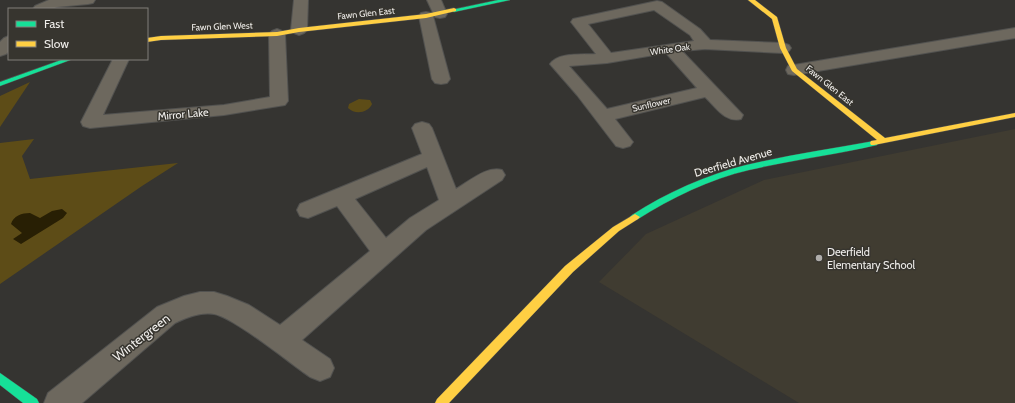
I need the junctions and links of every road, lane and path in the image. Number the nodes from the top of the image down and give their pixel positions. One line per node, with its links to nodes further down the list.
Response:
1 (88, 0): 6 (street)
2 (301, 0): 8 (street)
3 (434, 0): 7 (street)
4 (507, 0): 7 (street, Fawn Glen East)
5 (751, 0): 15 (street, Fawn Glen East)
6 (42, 8)
7 (433, 15): 8 (street, Fawn Glen East); 21 (street)
8 (298, 30): 10 (street, Fawn Glen West)
9 (1015, 33): 20 (street)
10 (277, 34): 11 (street, Fawn Glen West); 19 (street, Mirror Lake)
11 (148, 40)
12 (8, 42): 16 (street)
13 (704, 44): 14 (street, White Oak); 15 (street, White Oak); 17 (street)
14 (670, 48): 17 (street, White Oak); 23 (street)
15 (783, 48): 20 (street, Fawn Glen East)
16 (0, 51)
17 (607, 58): 26 (street, White Oak)
18 (67, 60): 22 (street)
19 (121, 60)
20 (794, 70): 28 (street, Fawn Glen East)
21 (441, 78)
22 (1, 82)
23 (709, 91): 24 (street); 26 (street, Sunflower)
24 (734, 115)
25 (1015, 115): 28 (street, Deerfield Avenue)
26 (603, 116): 29 (street)
27 (422, 128): 30 (street)
28 (882, 140): 41 (street, Deerfield Avenue)
29 (623, 142)
30 (432, 156): 32 (street); 33 (street)
31 (495, 175): 33 (street)
32 (341, 196): 34 (street); 35 (street)
33 (450, 203): 35 (street)
34 (308, 210)
35 (384, 253): 36 (street)
36 (281, 341): 37 (street, Wintergreen); 40 (street, Wintergreen)
37 (320, 368)
38 (0, 378): 39 (street)
39 (33, 403)
40 (59, 403)
41 (441, 403)

